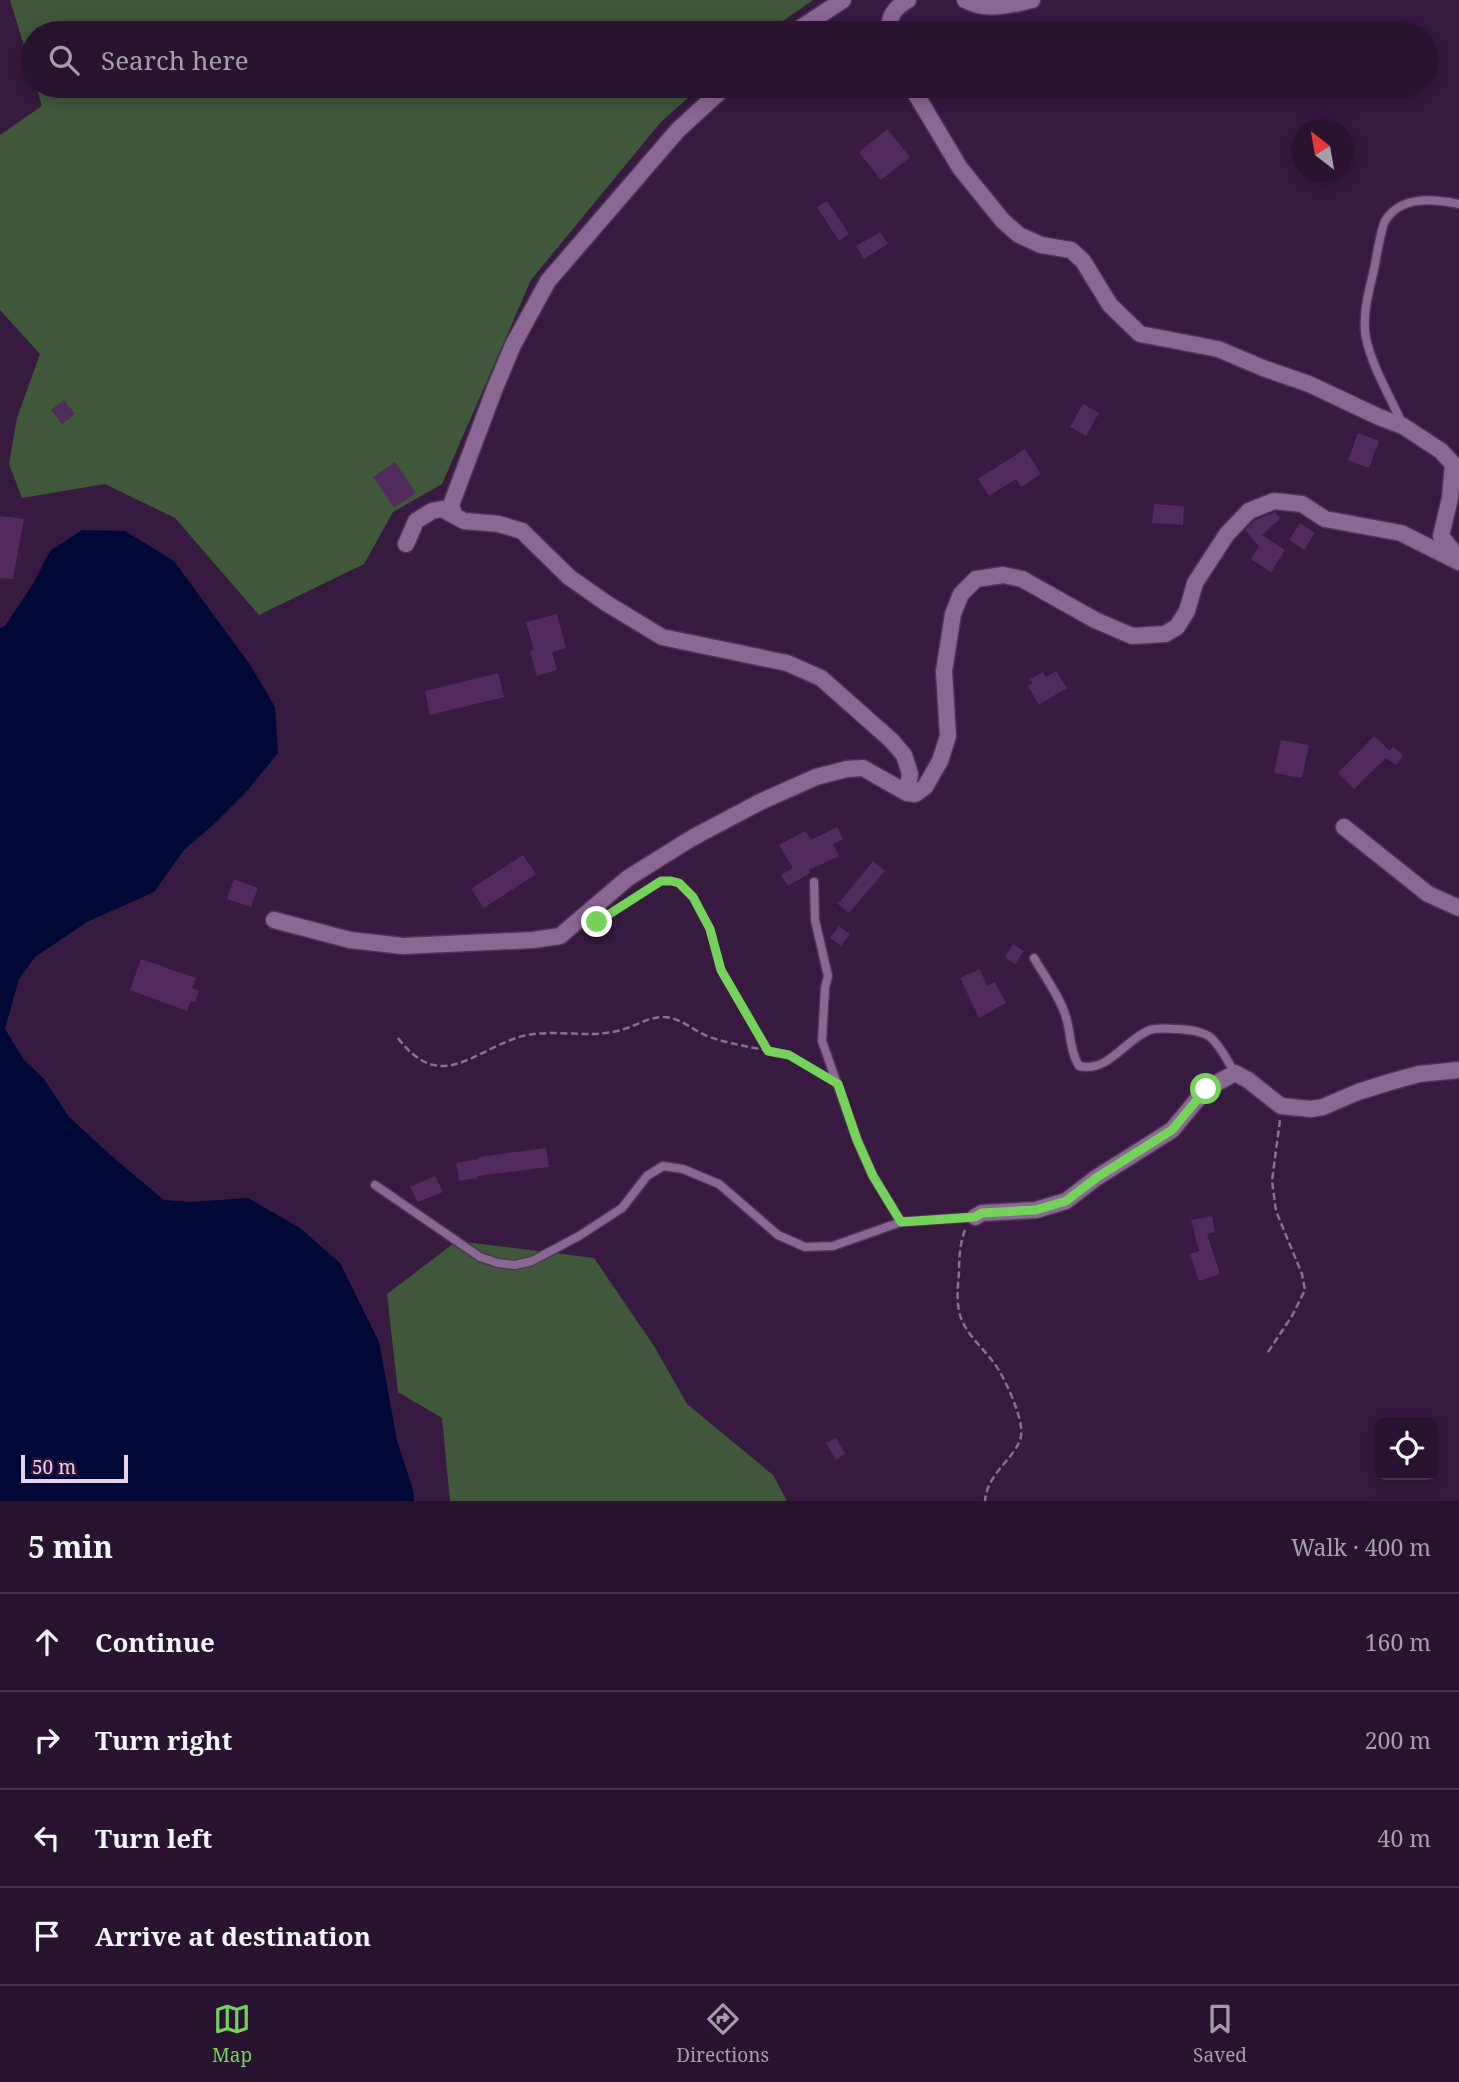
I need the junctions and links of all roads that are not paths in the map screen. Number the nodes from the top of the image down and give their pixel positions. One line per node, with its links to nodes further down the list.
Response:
1 (843, 0): 5 (street)
2 (908, 0): 6 (street)
3 (965, 0): 4 (street)
4 (1032, 0)
5 (811, 21)
6 (889, 21)
7 (713, 98): 11 (street)
8 (918, 98): 10 (street)
9 (1459, 204): 10 (lane)
10 (1404, 426): 13 (street)
11 (454, 514): 12 (street); 14 (street)
12 (406, 544)
13 (1459, 560): 14 (street)
14 (907, 793): 18 (street)
15 (1344, 827): 17 (street)
16 (814, 882): 24 (lane)
17 (1459, 908)
18 (274, 920)
19 (1034, 958): 21 (lane)
20 (1459, 1070): 21 (street)
21 (1235, 1073): 23 (street)
22 (376, 1185): 24 (lane)
23 (975, 1217): 24 (lane)
24 (901, 1222)

